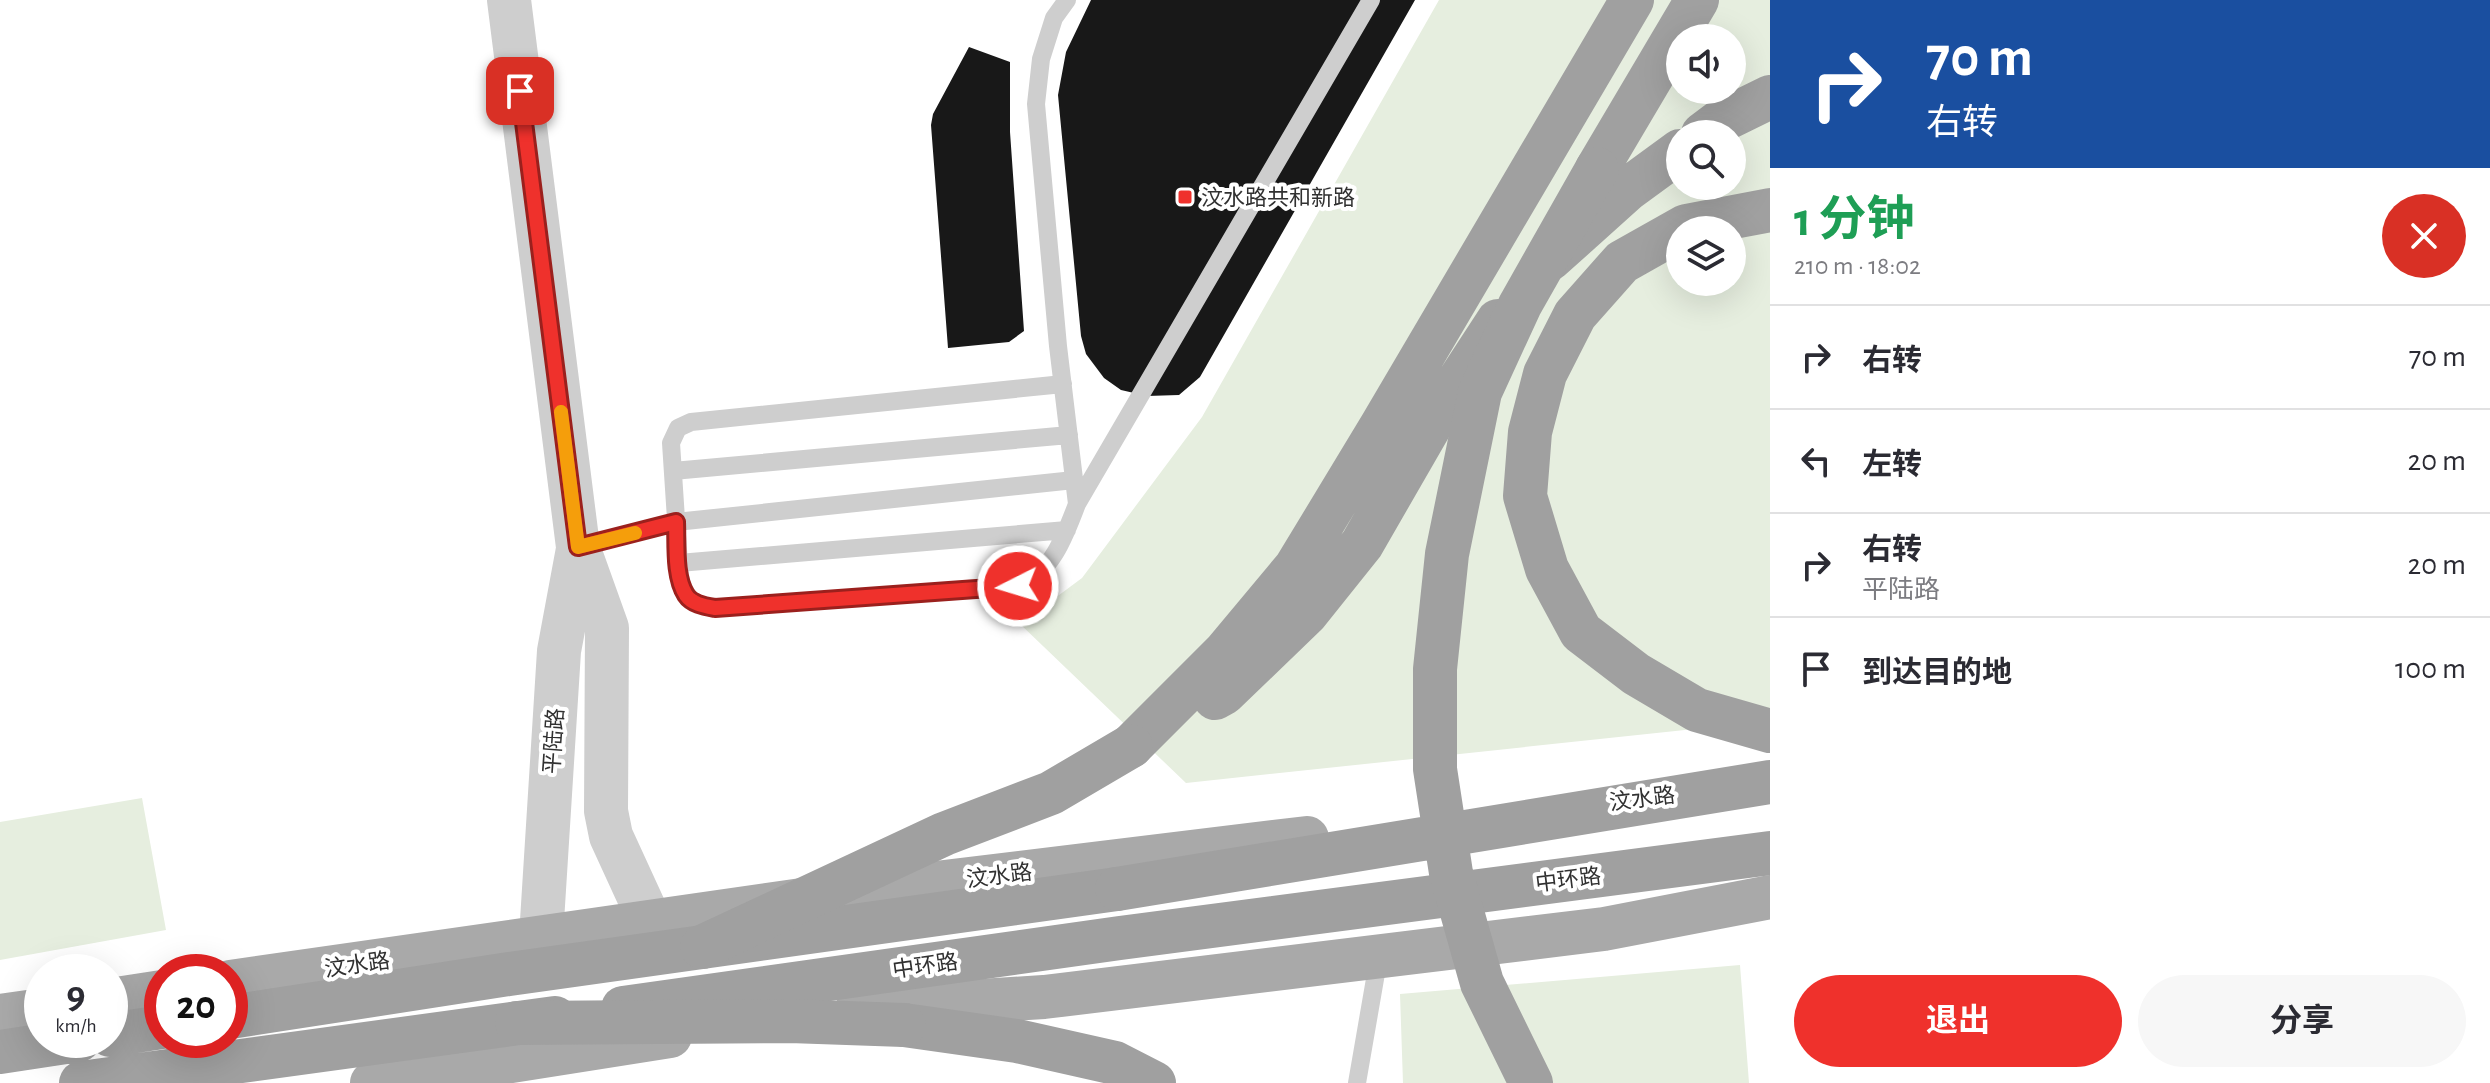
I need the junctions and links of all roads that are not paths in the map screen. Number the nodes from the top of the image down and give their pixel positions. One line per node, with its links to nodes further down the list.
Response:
1 (509, 0): 17 (street, 平陆路)
2 (1067, 0): 10 (lane)
3 (1371, 0): 14 (lane)
4 (1632, 0): 20 (highway)
5 (1697, 0): 42 (highway, bridge)
6 (1770, 97): 7 (highway)
7 (1723, 120)
8 (1666, 161): 20 (highway, bridge)
9 (1770, 210): 19 (highway)
10 (1063, 384): 11 (lane); 12 (lane)
11 (1069, 435): 12 (lane); 13 (lane)
12 (673, 471): 15 (lane)
13 (1074, 480): 14 (lane); 15 (lane)
14 (1077, 504): 16 (lane)
15 (676, 522): 17 (lane); 18 (lane)
16 (1067, 530): 18 (lane); 18 (lane)
17 (578, 547): 24 (street, 平陆路); 25 (street, 平陆路)
18 (679, 563)
19 (1770, 731)
20 (1131, 746): 26 (highway, bridge)
21 (1770, 782): 24 (main road, 汶水路); 26 (highway, bridge)
22 (1770, 853): 32 (highway, 中环路, bridge)
23 (1770, 897): 27 (main road)
24 (650, 921): 25 (main road, 汶水路)
25 (541, 937): 28 (main road, 汶水路)
26 (702, 947): 30 (highway)
27 (1379, 956): 36 (main road); 41 (lane)
28 (248, 979)
29 (24, 1013): 31 (main road)
30 (248, 1014)
31 (0, 1016)
32 (517, 1023): 35 (highway, bridge); 37 (highway, 中环路)
33 (24, 1048): 34 (highway)
34 (0, 1052)
35 (1115, 1063): 39 (highway); 40 (highway)
36 (488, 1073): 38 (main road)
37 (81, 1083)
38 (372, 1083)
39 (1154, 1083)
40 (1192, 1083)
41 (1357, 1083)
42 (1531, 1083)

